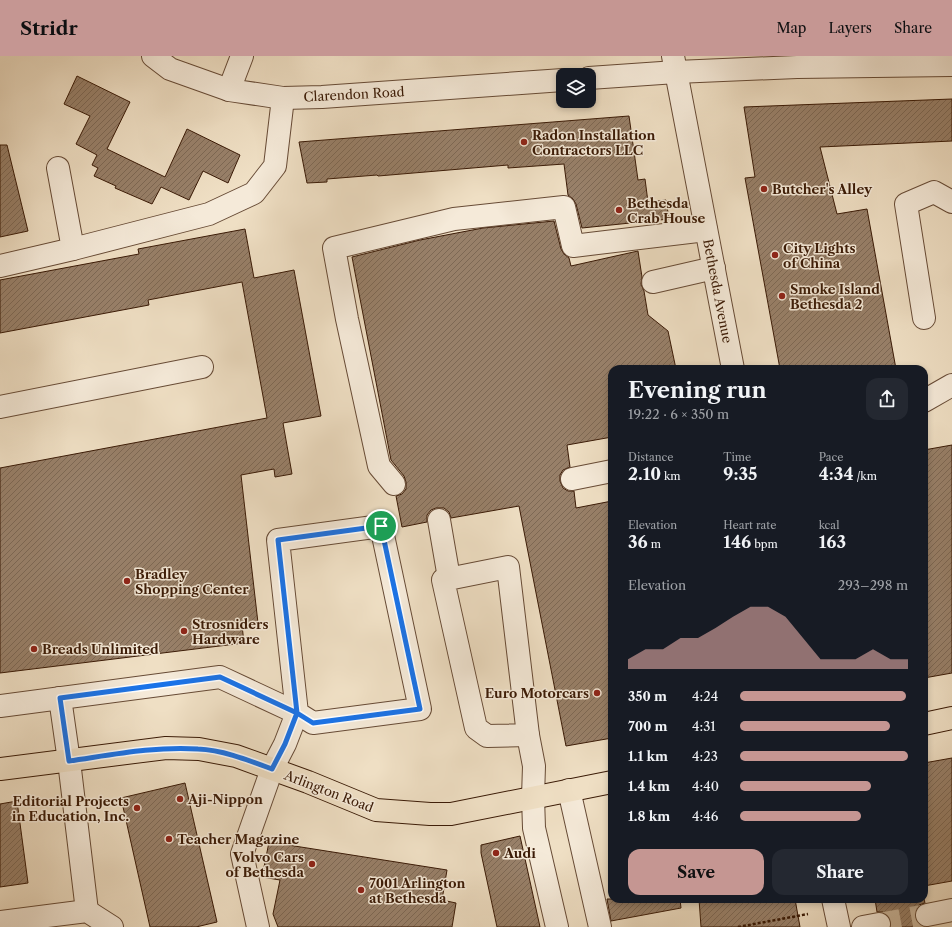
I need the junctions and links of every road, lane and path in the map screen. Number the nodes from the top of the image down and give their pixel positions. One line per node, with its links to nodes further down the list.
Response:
1 (153, 56): 8 (street, Clarendon Road)
2 (242, 56): 8 (street)
3 (798, 61): 4 (street); 5 (street)
4 (675, 64): 6 (street); 12 (street, Bethesda Avenue)
5 (952, 65)
6 (596, 77)
7 (556, 80): 9 (street, Clarendon Road)
8 (229, 90): 9 (street, Clarendon Road)
9 (284, 98): 13 (street)
10 (58, 168): 13 (street)
11 (952, 202): 17 (street)
12 (706, 230): 15 (street, Bethesda Avenue); 25 (street)
13 (73, 249): 14 (street)
14 (0, 266)
15 (714, 268): 16 (street); 18 (street, Bethesda Avenue)
16 (653, 282)
17 (924, 318)
18 (732, 365)
19 (202, 367): 22 (street)
20 (952, 385): 21 (street)
21 (928, 399)
22 (0, 407)
23 (608, 472): 24 (street)
24 (572, 478)
25 (394, 484)
26 (439, 520): 27 (street)
27 (449, 578): 33 (street); 33 (street)
28 (60, 698): 29 (street); 30 (street); 34 (street)
29 (0, 706)
30 (297, 713): 30 (street); 36 (street)
31 (952, 718): 32 (main road)
32 (928, 723)
33 (528, 735): 39 (street)
34 (69, 761): 35 (main road, Arlington Road); 36 (main road, Arlington Road); 42 (street)
35 (0, 769)
36 (272, 769): 39 (main road, Arlington Road); 47 (street)
37 (608, 783): 38 (main road, Arlington Road)
38 (569, 790): 39 (main road, Arlington Road); 49 (street)
39 (533, 797): 48 (street)
40 (834, 903): 51 (street)
41 (952, 910): 44 (street)
42 (86, 911): 45 (street); 46 (street)
43 (808, 914): 50 (path)
44 (927, 915)
45 (0, 922)
46 (112, 927)
47 (258, 927)
48 (557, 927)
49 (600, 927)
50 (738, 927)
51 (839, 927)

